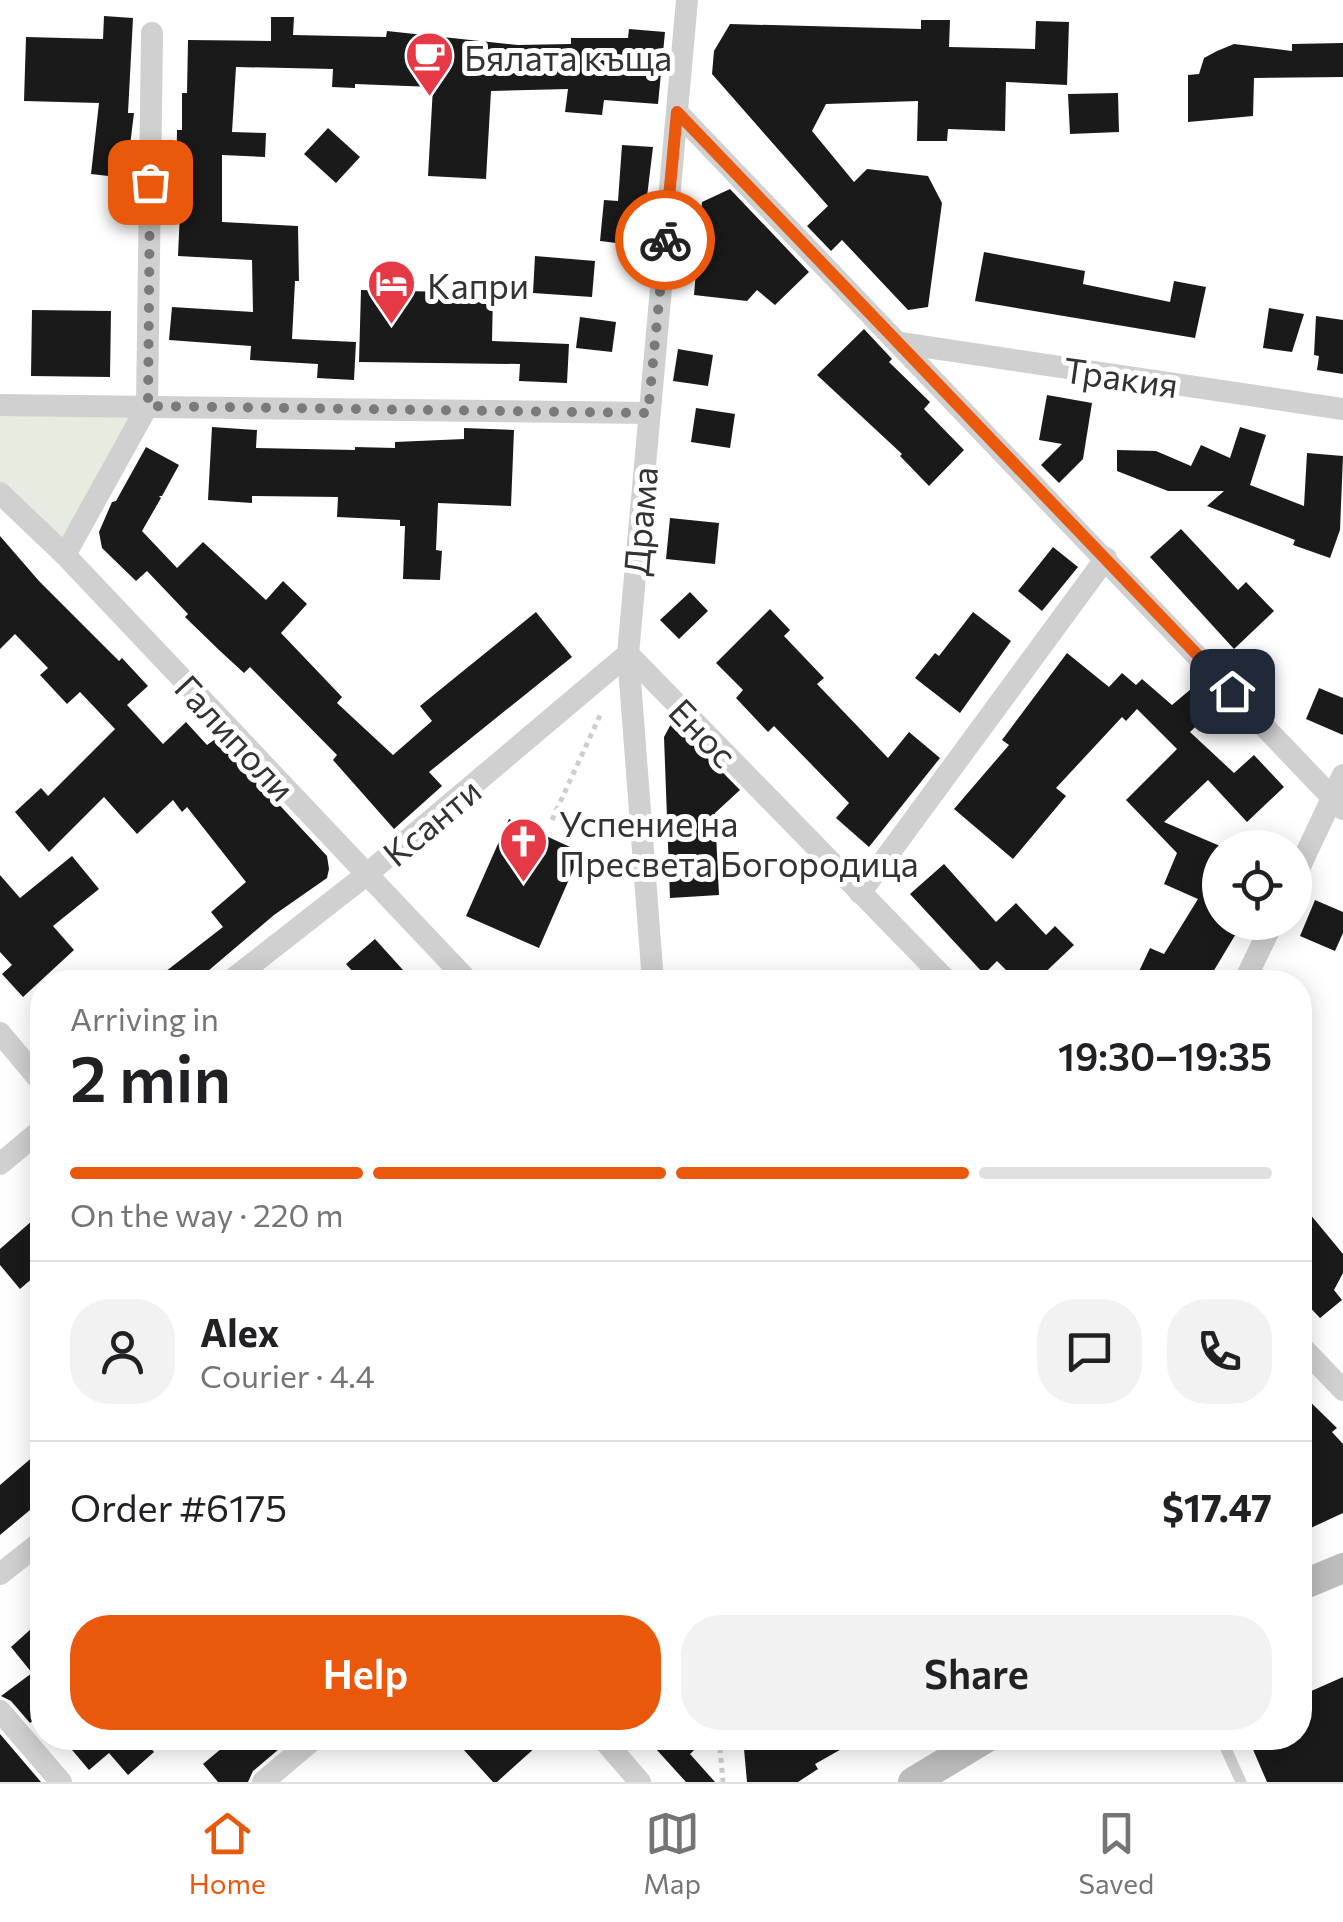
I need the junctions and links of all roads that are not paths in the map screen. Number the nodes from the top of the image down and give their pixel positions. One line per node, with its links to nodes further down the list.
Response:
1 (687, 0): 3 (street, Драма)
2 (152, 33): 6 (street)
3 (677, 112): 4 (street); 8 (street, Драма)
4 (900, 343): 7 (street, Тракия); 11 (street)
5 (0, 405): 6 (street)
6 (148, 406): 8 (street); 10 (street)
7 (1343, 409)
8 (648, 413): 12 (street, Драма)
9 (0, 493): 10 (street, Галиполи)
10 (65, 555): 16 (street, Галиполи)
11 (1106, 558): 14 (street); 17 (street)
12 (628, 654): 16 (street, Ксанти); 17 (street, Енос); 21 (street, Драма)
13 (1343, 775): 14 (street)
14 (1338, 803): 15 (street)
15 (1312, 848)
16 (366, 875): 19 (street, Ксанти); 20 (street, Галиполи)
17 (860, 892): 22 (street, Енос)
18 (1264, 940): 23 (street)
19 (244, 970)
20 (458, 970)
21 (651, 970)
22 (936, 970)
23 (1250, 970)
24 (0, 1034): 25 (street)
25 (30, 1069)
26 (30, 1139): 27 (street)
27 (0, 1164)
28 (1312, 1358): 29 (street)
29 (1343, 1390)
30 (30, 1551): 32 (street)
31 (1343, 1568): 33 (street)
32 (0, 1574)
33 (1312, 1581)
34 (0, 1711): 35 (street)
35 (30, 1746)
36 (34, 1750): 41 (street)
37 (301, 1750): 42 (street)
38 (612, 1750): 43 (street)
39 (966, 1750): 44 (street)
40 (1227, 1750): 45 (lane)
41 (61, 1782)
42 (263, 1782)
43 (640, 1782)
44 (912, 1782)
45 (1242, 1782)

